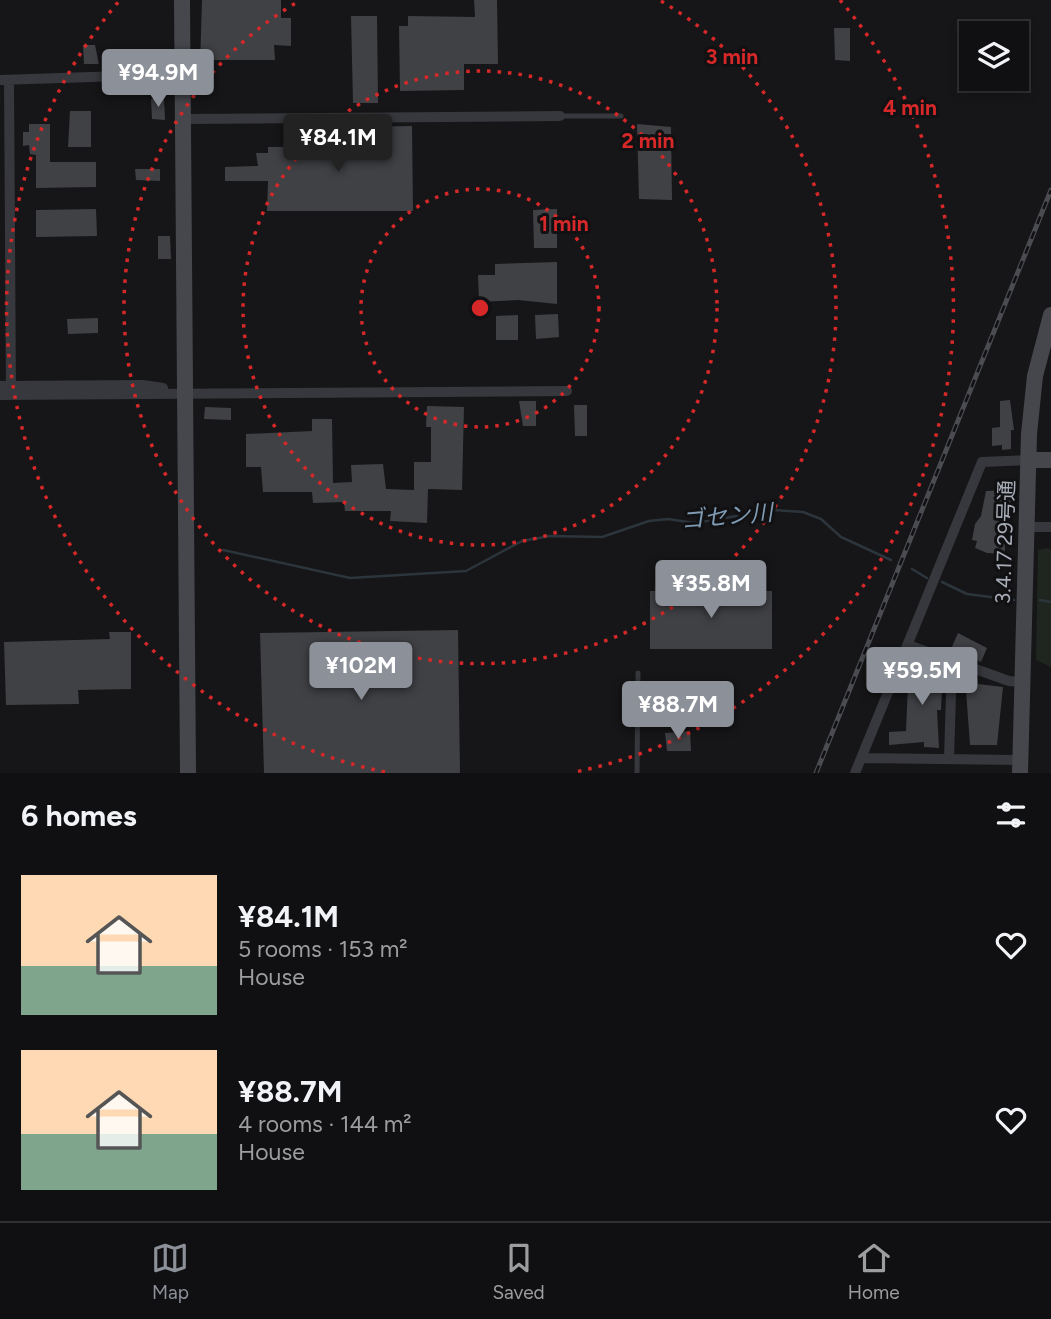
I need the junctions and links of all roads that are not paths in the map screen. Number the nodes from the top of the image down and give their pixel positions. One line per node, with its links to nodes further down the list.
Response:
1 (182, 0): 2 (street)
2 (182, 74): 3 (street); 6 (street)
3 (4, 80): 8 (street)
4 (560, 116): 5 (lane); 6 (street)
5 (621, 116)
6 (183, 118): 9 (street)
7 (1051, 316): 11 (street, 3.4.17 29号通)
8 (5, 390): 9 (street)
9 (183, 391): 10 (street); 22 (street)
10 (567, 391)
11 (1028, 460): 12 (street); 13 (street, 3.4.17 29号通); 15 (street)
12 (1051, 460)
13 (1026, 527): 14 (street); 18 (street, 3.4.17 29号通)
14 (1051, 527)
15 (908, 645): 16 (street); 19 (street)
16 (952, 661): 18 (street); 20 (street)
17 (638, 673): 23 (lane)
18 (1021, 682): 21 (street, 3.4.17 29号通)
19 (861, 758): 20 (street); 24 (street)
20 (949, 759): 21 (street)
21 (1020, 766)
22 (188, 773)
23 (637, 773)
24 (855, 773)

